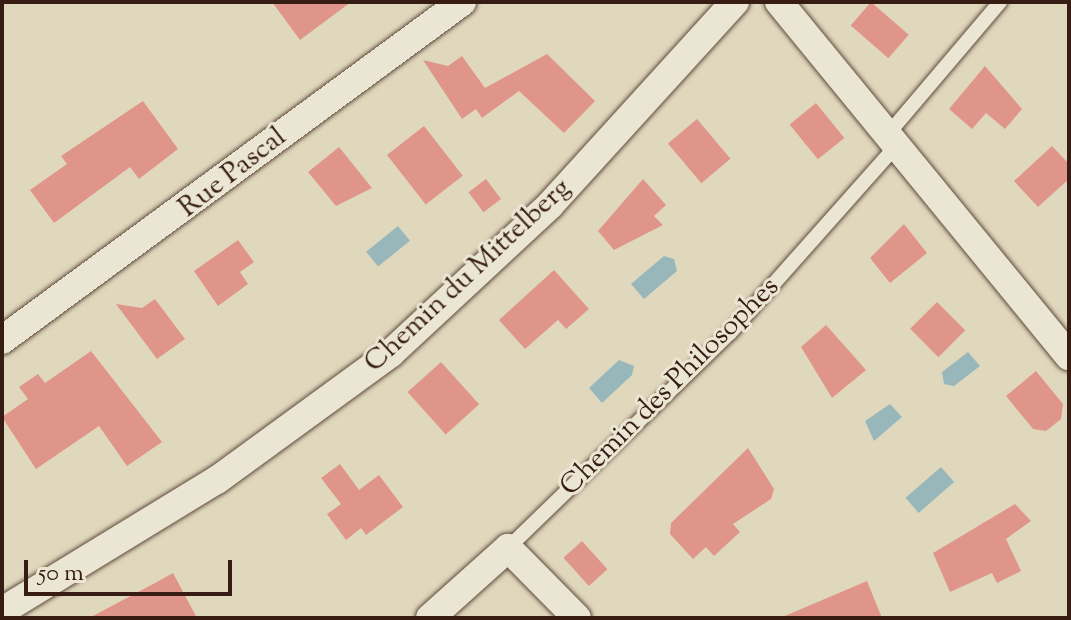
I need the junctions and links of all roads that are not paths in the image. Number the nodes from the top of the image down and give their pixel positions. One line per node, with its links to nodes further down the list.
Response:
1 (462, 2): 6 (street, Rue Pascal)
2 (735, 2): 9 (street, Chemin du Mittelberg)
3 (779, 2): 5 (street)
4 (1000, 2): 5 (lane, Chemin des Philosophes)
5 (894, 138): 7 (street); 8 (lane, Chemin des Philosophes)
6 (2, 340)
7 (1069, 356)
8 (508, 548): 10 (street, Chemin des Philosophes); 11 (street)
9 (2, 611)
10 (430, 618)
11 (577, 618)

